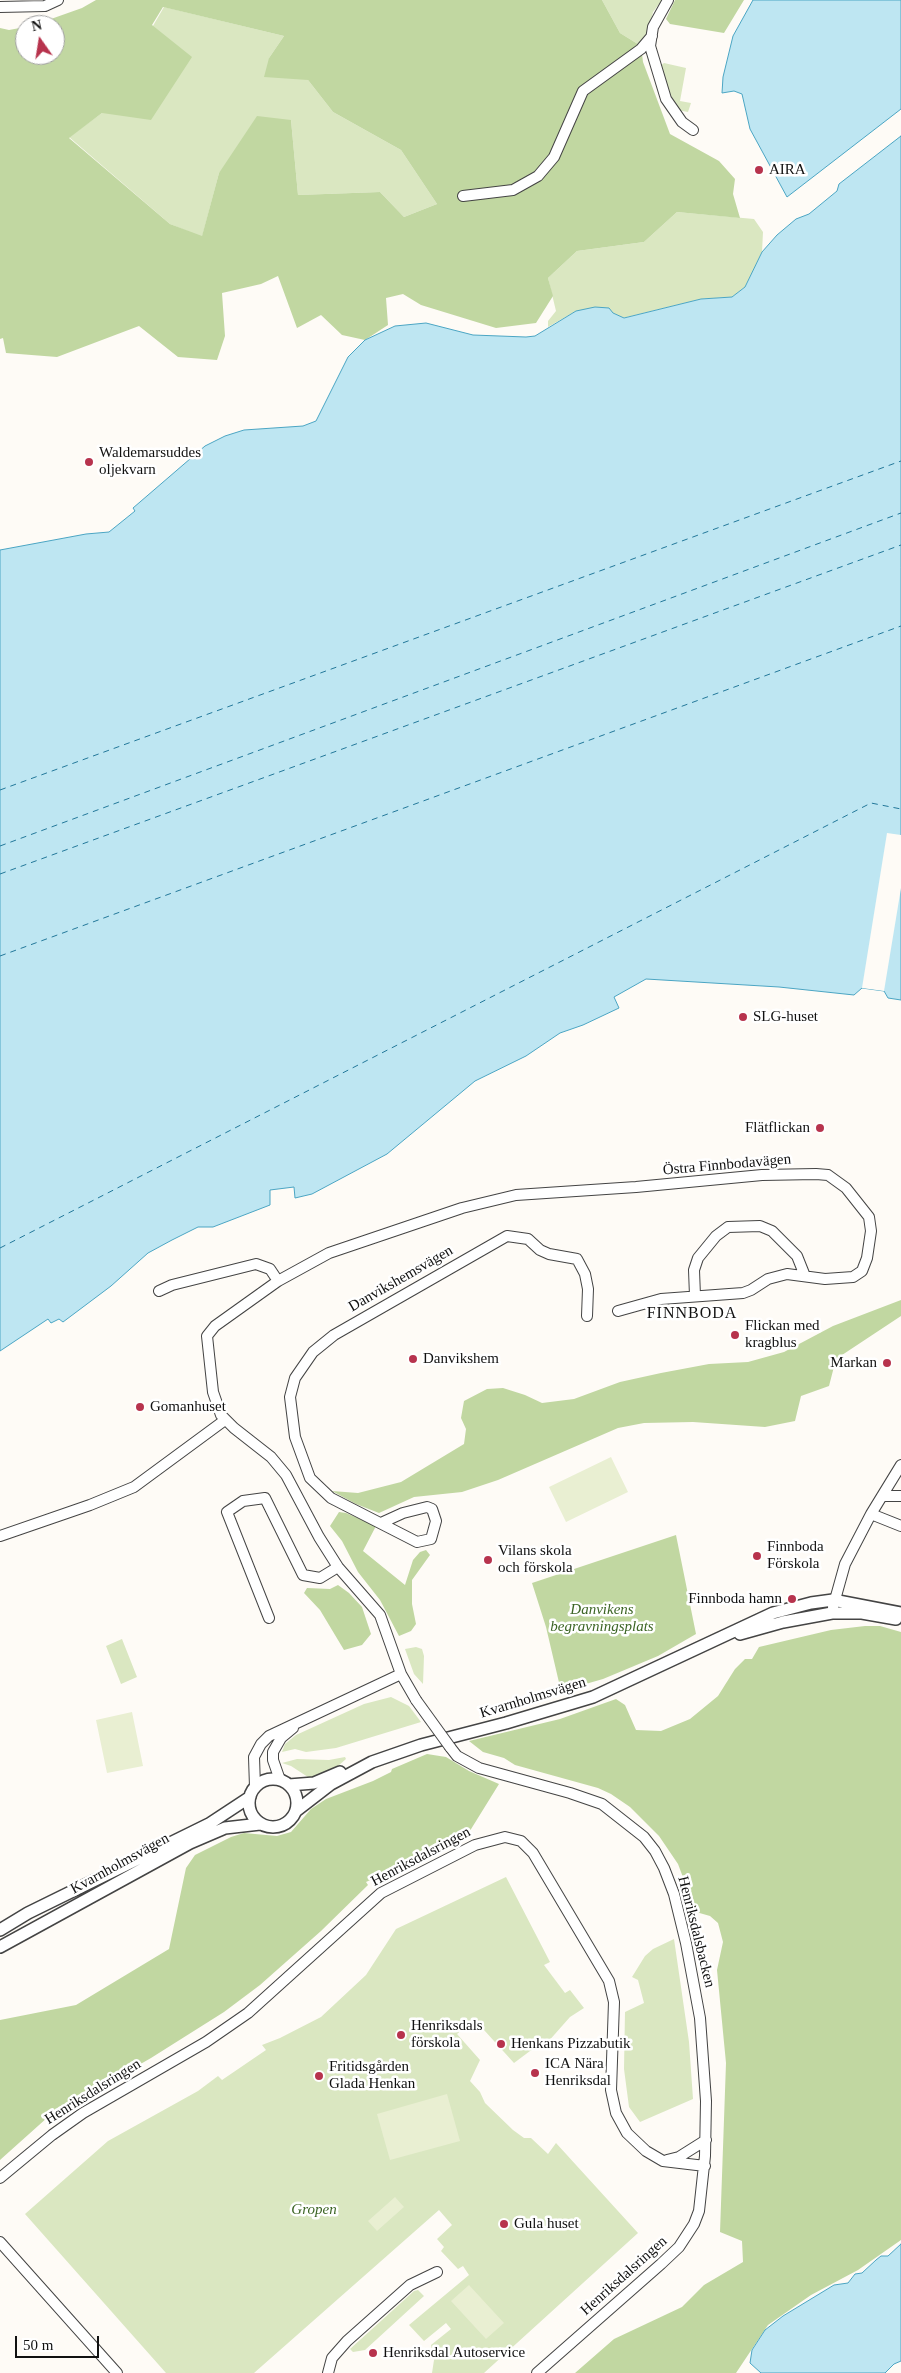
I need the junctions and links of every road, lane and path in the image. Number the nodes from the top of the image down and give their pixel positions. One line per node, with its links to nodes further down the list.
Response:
1 (58, 0): 3 (street)
2 (668, 0): 4 (street)
3 (0, 7)
4 (652, 36): 5 (street); 6 (street)
5 (693, 130)
6 (463, 196)
7 (804, 1276): 8 (street, Östra Finnbodavägen); 10 (street, Östra Finnbodavägen); 10 (street)
8 (278, 1281): 9 (street); 13 (street, Östra Finnbodavägen)
9 (159, 1291)
10 (695, 1296): 11 (street, Östra Finnbodavägen)
11 (618, 1311)
12 (587, 1316): 15 (street, Danvikshemsvägen)
13 (225, 1420): 16 (street); 22 (street)
14 (901, 1465): 17 (street)
15 (310, 1478): 16 (street); 20 (street, Danvikshemsvägen)
16 (294, 1489): 23 (street)
17 (882, 1496): 18 (street); 19 (street)
18 (901, 1496)
19 (871, 1514): 21 (street); 24 (street)
20 (382, 1523): 20 (street, Danvikshemsvägen)
21 (901, 1526)
22 (0, 1536)
23 (338, 1567): 27 (street); 30 (street)
24 (833, 1600): 25 (street); 26 (street, Kvarnholmsvägen); 29 (street, Kvarnholmsvägen)
25 (832, 1613): 28 (street, Kvarnholmsvägen); 29 (street, Kvarnholmsvägen)
26 (901, 1613)
27 (269, 1618)
28 (901, 1619)
29 (712, 1642): 32 (street, Kvarnholmsvägen)
30 (401, 1674): 31 (street); 39 (street, Henriksdalsbacken, bridge)
31 (300, 1723): 33 (street); 34 (street)
32 (358, 1768): 33 (street, Kvarnholmsvägen); 35 (street, Kvarnholmsvägen)
33 (284, 1783): 34 (street, Kvarnholmsvägen); 35 (street)
34 (252, 1792): 36 (street); 37 (street, Kvarnholmsvägen)
35 (296, 1811): 36 (street, Kvarnholmsvägen)
36 (260, 1824): 38 (street, Kvarnholmsvägen)
37 (0, 1930)
38 (0, 1947)
39 (706, 2140): 40 (street); 41 (street, Henriksdalsbacken)
40 (663, 2161): 41 (street, Henriksdalsringen); 42 (street, Henriksdalsringen)
41 (705, 2166): 47 (street, Henriksdalsringen)
42 (0, 2178)
43 (0, 2242): 45 (street)
44 (437, 2272): 46 (street)
45 (117, 2373)
46 (328, 2373)
47 (537, 2373)

